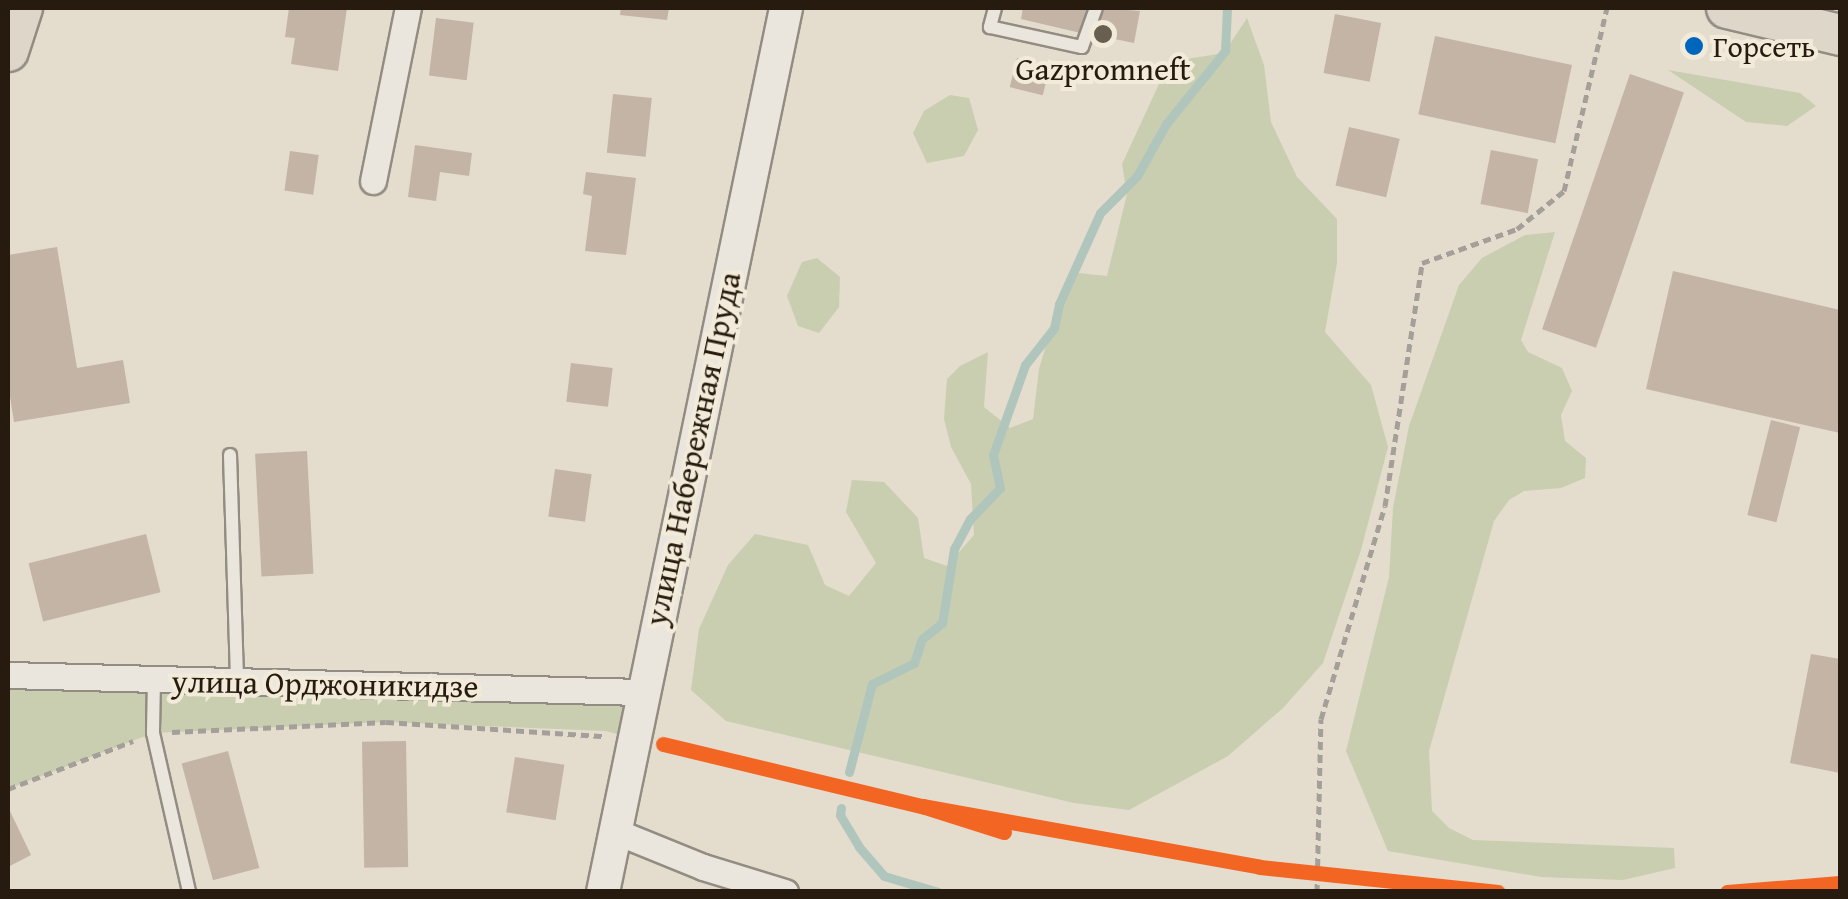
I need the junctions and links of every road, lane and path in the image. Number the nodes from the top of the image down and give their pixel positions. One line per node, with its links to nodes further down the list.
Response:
1 (22, 8): 9 (main road)
2 (408, 8): 10 (street)
3 (786, 8): 15 (street, улица Набережная Пруда)
4 (995, 8): 5 (lane)
5 (1096, 8)
6 (1607, 8): 23 (path)
7 (1727, 8): 8 (main road)
8 (1840, 35)
9 (8, 51)
10 (373, 181)
11 (230, 455): 14 (lane)
12 (8, 676): 13 (street, улица Орджоникидзе)
13 (154, 679): 14 (street, улица Орджоникидзе); 16 (lane)
14 (236, 681): 15 (street, улица Орджоникидзе)
15 (642, 692): 17 (street, улица Набережная Пруда)
16 (153, 734): 17 (path); 18 (path); 20 (lane)
17 (634, 738): 19 (street, улица Набережная Пруда)
18 (8, 789)
19 (617, 832): 21 (street, улица Набережная Пруда); 22 (street)
20 (189, 892)
21 (604, 892)
22 (785, 892)
23 (1316, 892)

